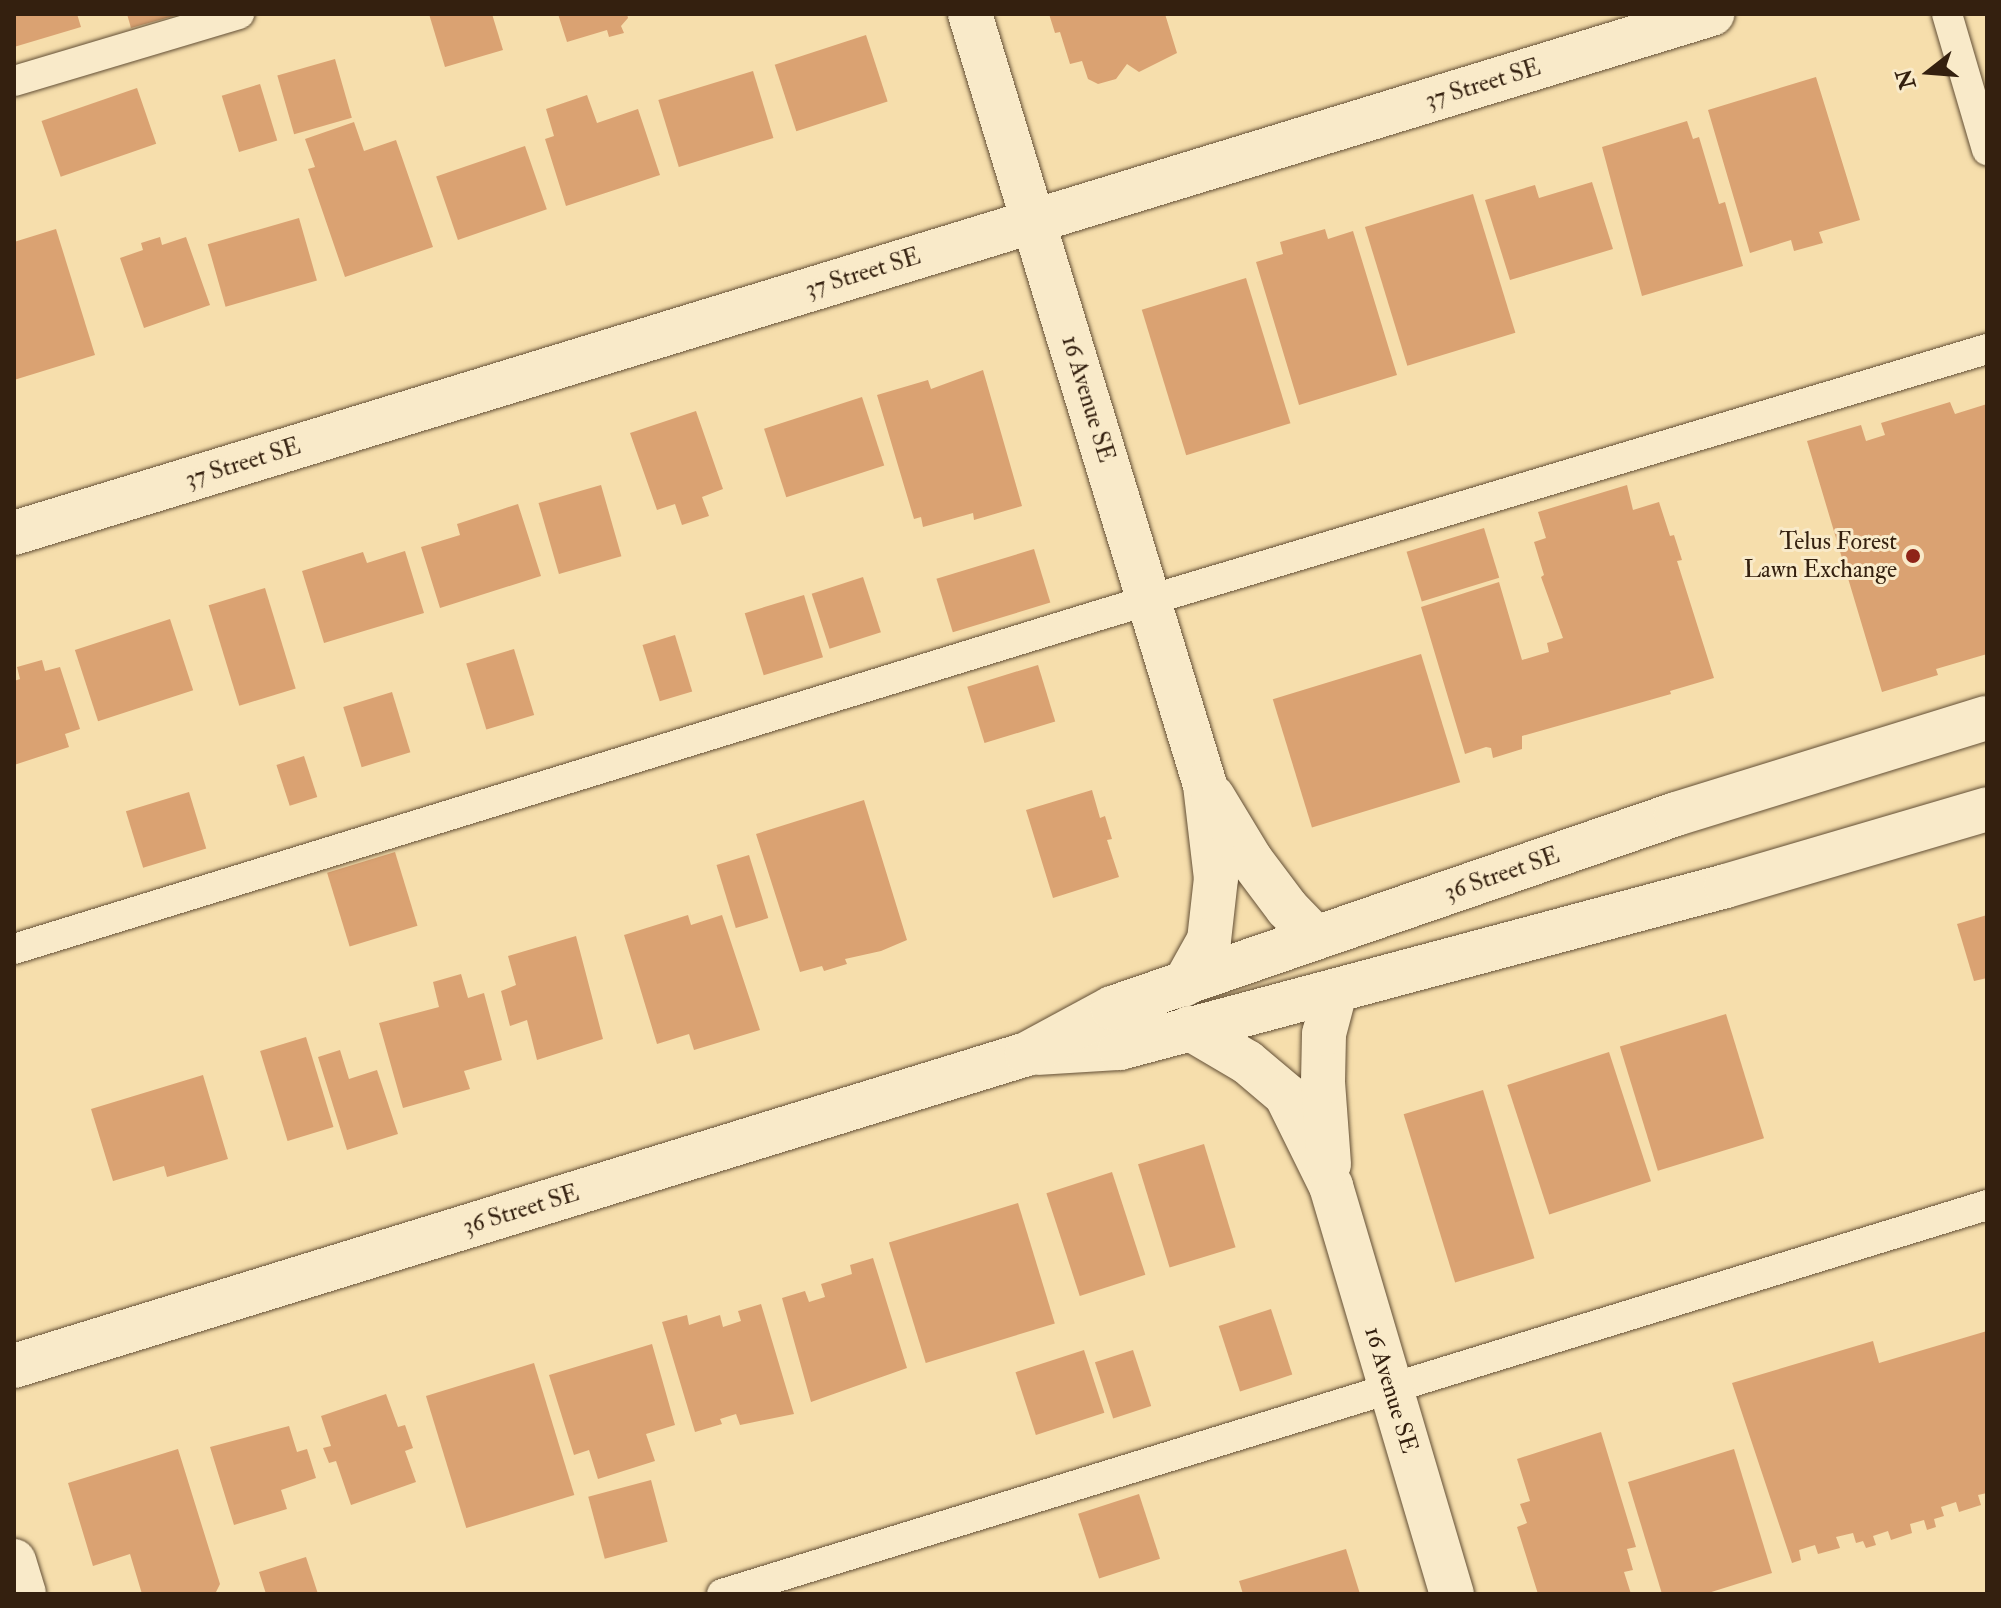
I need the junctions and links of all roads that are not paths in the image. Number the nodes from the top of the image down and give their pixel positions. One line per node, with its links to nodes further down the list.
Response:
1 (239, 14): 5 (lane)
2 (970, 14): 7 (street, 16 Avenue SE)
3 (1712, 14): 7 (street, 37 Street SE)
4 (1947, 14): 6 (lane)
5 (14, 81)
6 (1987, 150)
7 (1034, 221): 9 (street, 37 Street SE); 10 (street, 16 Avenue SE)
8 (1987, 349): 10 (lane)
9 (14, 533)
10 (1150, 602): 12 (street, 16 Avenue SE); 15 (lane)
11 (1987, 718): 14 (street, 36 Street SE)
12 (1205, 785): 14 (street, 16 Avenue SE); 16 (street, 16 Avenue SE)
13 (1987, 809): 17 (street, 36 Street SE)
14 (1315, 937): 16 (street, 36 Street SE)
15 (14, 949)
16 (1184, 985): 19 (street, 36 Street SE)
17 (1335, 992): 18 (street, 36 Street SE); 20 (street, 16 Avenue SE)
18 (1189, 1028): 19 (street, 36 Street SE); 20 (street, 16 Avenue SE)
19 (1027, 1054): 22 (street, 36 Street SE)
20 (1331, 1186): 23 (street, 16 Avenue SE)
21 (1987, 1205): 23 (lane)
22 (14, 1366)
23 (1390, 1388): 26 (lane); 27 (street, 16 Avenue SE)
24 (14, 1561): 25 (street)
25 (24, 1594)
26 (722, 1594)
27 (1452, 1594)

